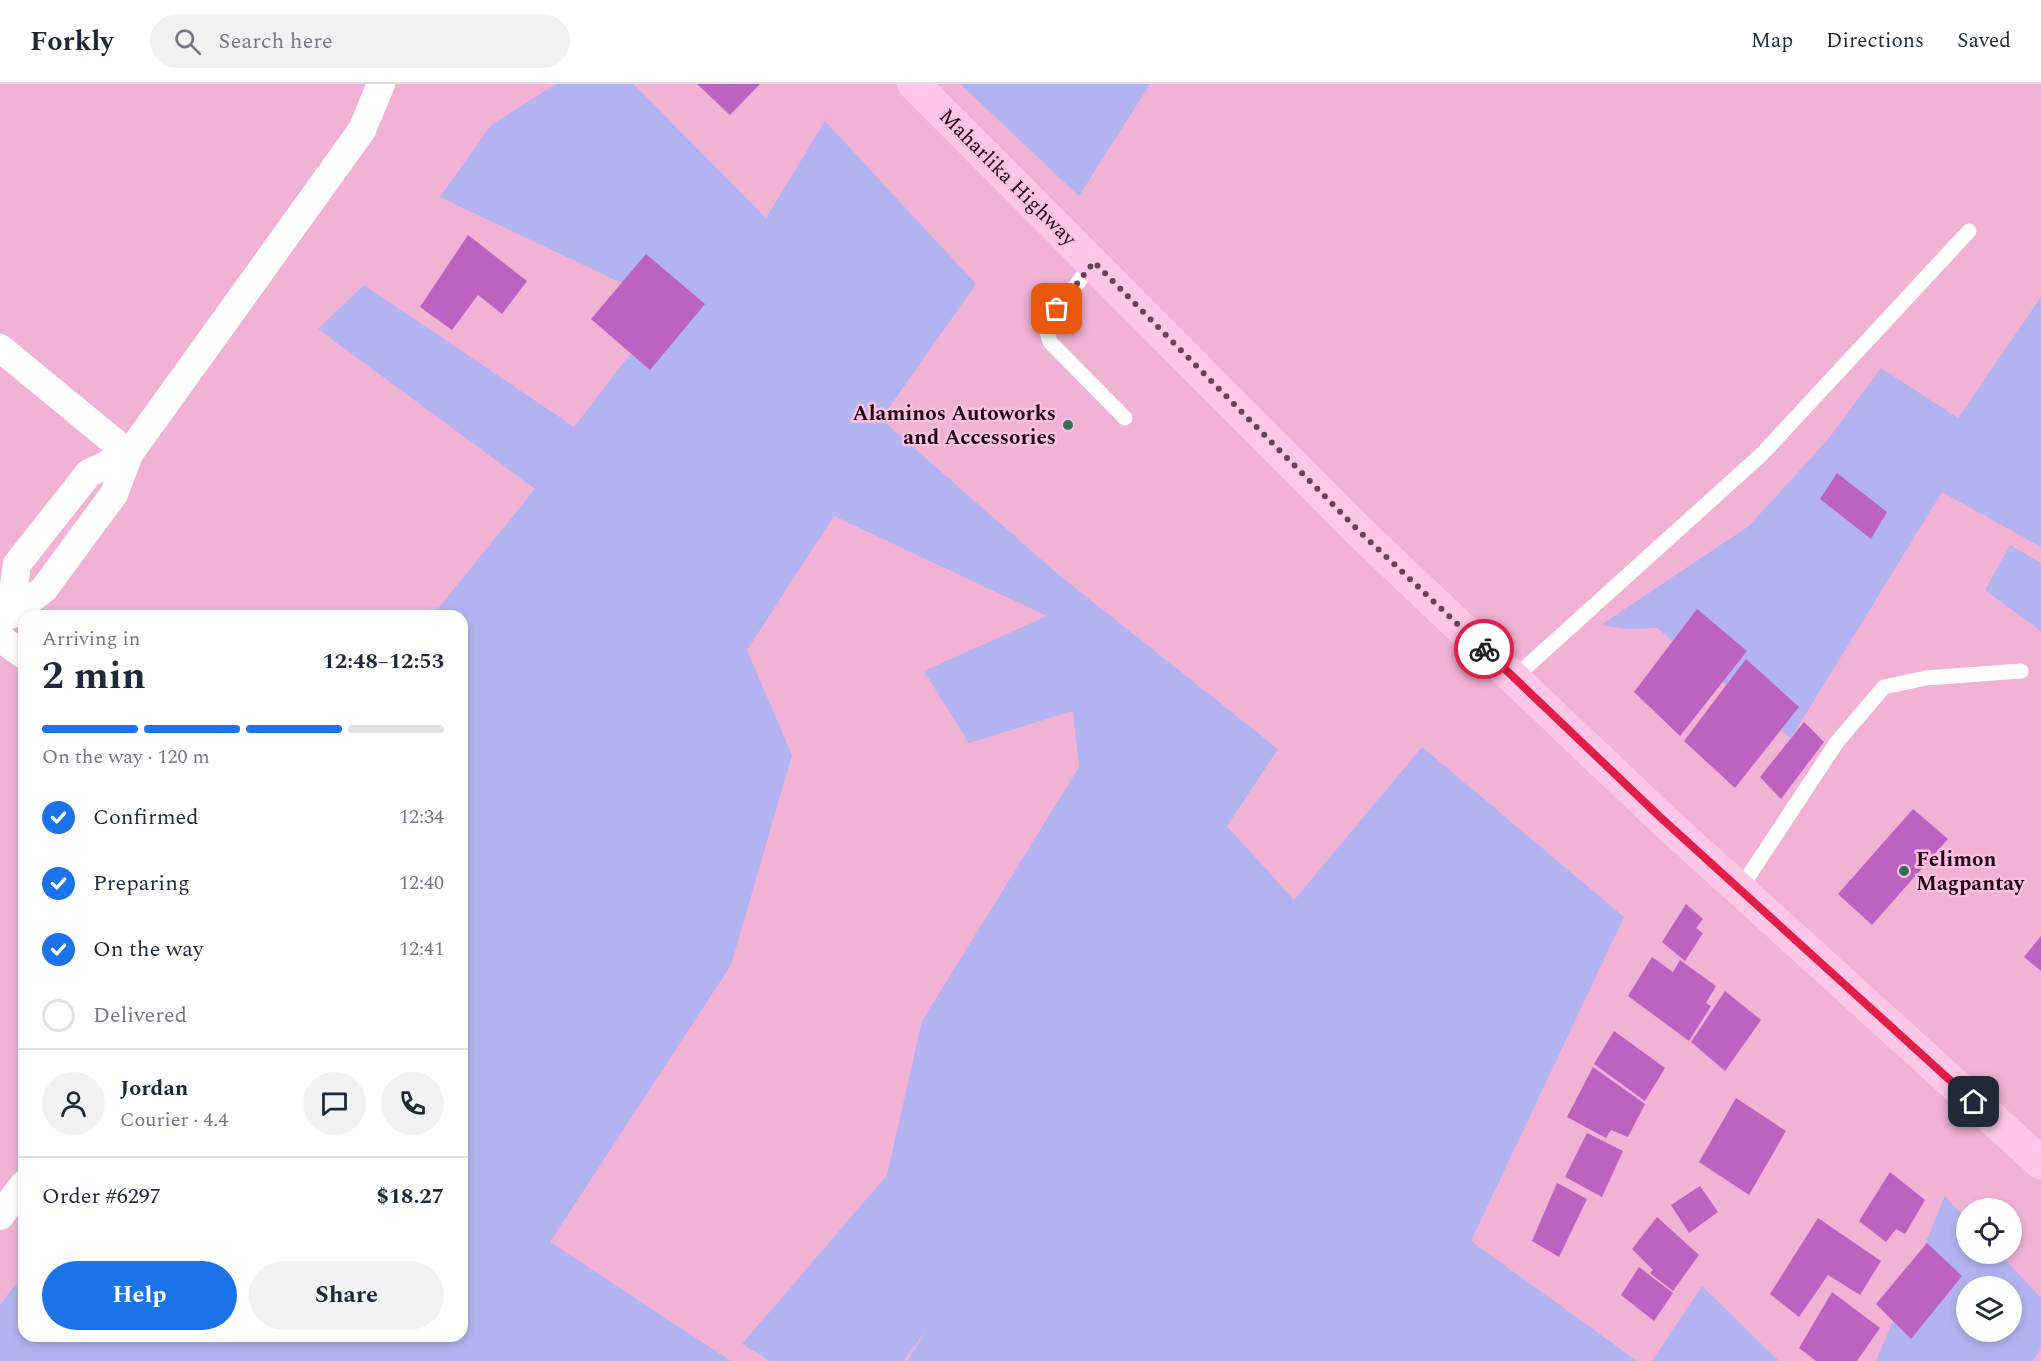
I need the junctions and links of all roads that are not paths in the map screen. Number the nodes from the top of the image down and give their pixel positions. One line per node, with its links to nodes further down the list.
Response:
1 (381, 84): 7 (street)
2 (914, 84): 4 (main road, Maharlika Highway)
3 (1969, 231): 13 (lane)
4 (1094, 262): 6 (lane); 13 (main road, Maharlika Highway)
5 (0, 348): 7 (street)
6 (1125, 418)
7 (129, 454): 8 (street)
8 (21, 610)
9 (18, 612): 10 (street)
10 (3, 626): 11 (street)
11 (18, 647)
12 (2021, 671): 14 (lane)
13 (1514, 678): 14 (main road, Maharlika Highway)
14 (1740, 889): 15 (main road, Maharlika Highway)
15 (2041, 1163)
16 (18, 1192): 17 (street)
17 (0, 1216)

